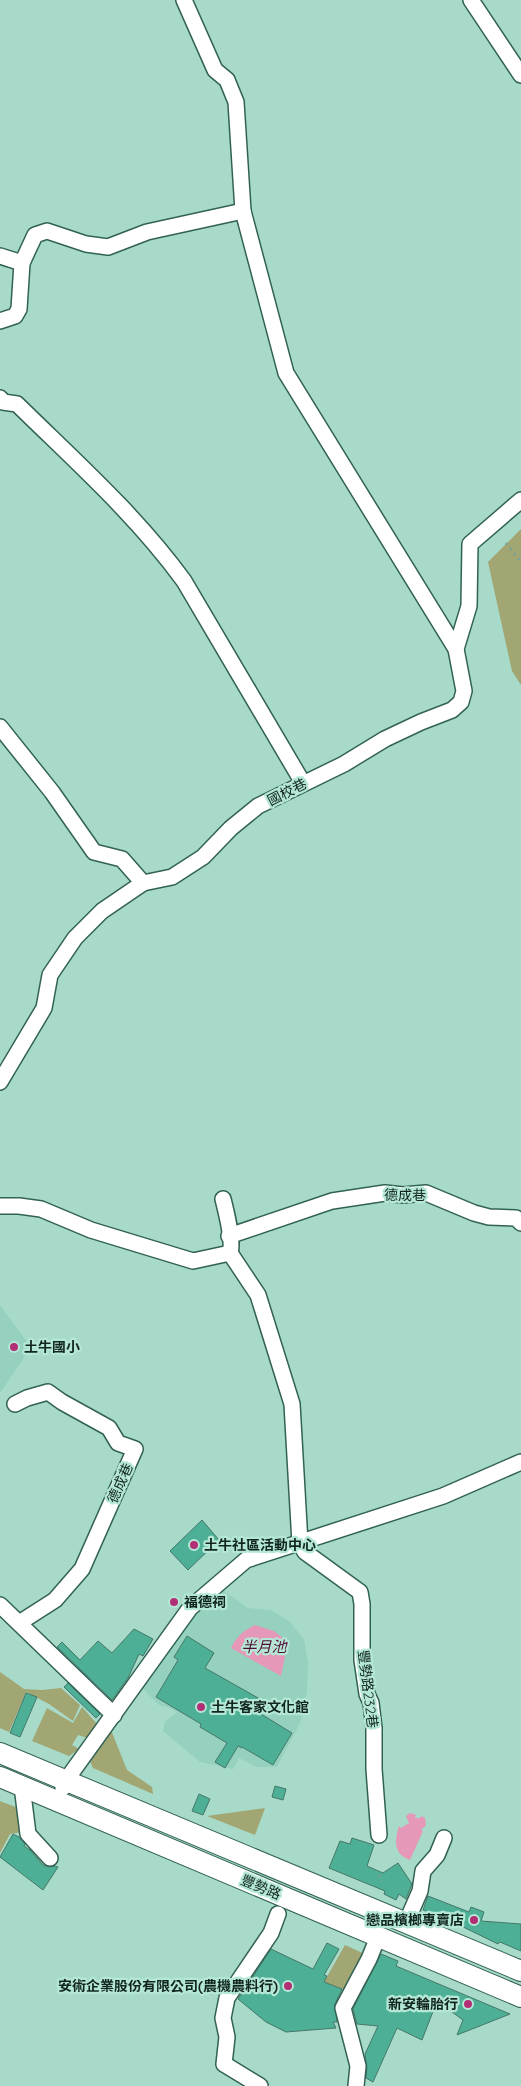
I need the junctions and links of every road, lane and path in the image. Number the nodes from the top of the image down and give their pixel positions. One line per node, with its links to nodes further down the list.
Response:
1 (184, 0): 4 (street)
2 (471, 0): 3 (street)
3 (521, 75)
4 (243, 211): 6 (street); 12 (street)
5 (0, 256): 6 (street)
6 (22, 263): 7 (street)
7 (0, 321)
8 (0, 398): 14 (street)
9 (521, 500): 12 (street, 國校巷)
10 (506, 543): 11 (path)
11 (521, 562)
12 (456, 649): 14 (street, 國校巷)
13 (0, 727): 15 (street)
14 (303, 783): 15 (street, 國校巷)
15 (143, 883): 16 (street, 國校巷)
16 (0, 1082)
17 (223, 1199): 20 (street)
18 (0, 1206): 21 (street)
19 (521, 1223): 20 (street, 德成巷)
20 (229, 1236): 21 (street)
21 (230, 1253): 24 (street)
22 (15, 1404): 26 (street, 德成巷)
23 (521, 1462): 24 (street)
24 (300, 1543): 27 (street); 33 (street, 豐勢路232巷)
25 (0, 1605): 26 (street)
26 (20, 1622): 27 (street)
27 (114, 1715): 30 (street)
28 (0, 1752): 30 (main road, 豐勢路)
29 (0, 1777): 31 (main road, 豐勢路)
30 (67, 1779): 32 (street); 39 (main road, 豐勢路)
31 (22, 1786): 32 (main road, 豐勢路); 35 (street)
32 (58, 1802): 40 (main road, 豐勢路)
33 (379, 1835)
34 (444, 1838): 39 (street)
35 (50, 1858)
36 (379, 1875): 37 (path)
37 (382, 1882)
38 (278, 1914): 43 (street)
39 (406, 1923): 41 (main road, 豐勢路)
40 (378, 1937): 42 (main road, 豐勢路); 44 (street)
41 (521, 1971)
42 (521, 1997)
43 (260, 2086)
44 (356, 2086)

